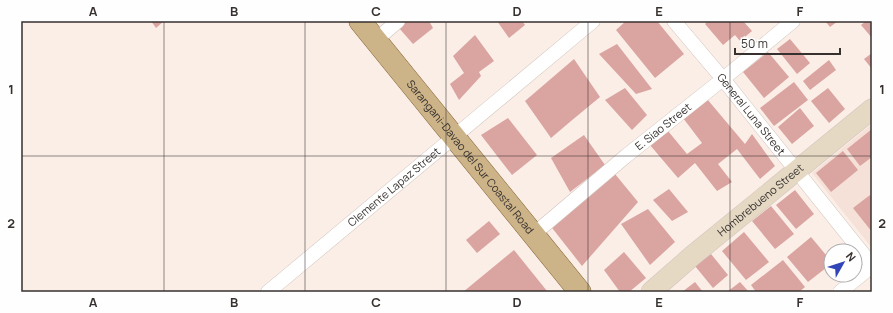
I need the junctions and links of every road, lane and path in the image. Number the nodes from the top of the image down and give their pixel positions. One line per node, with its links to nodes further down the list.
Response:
1 (360, 21): 6 (main road, Sarangani-Davao del Sur Coastal Road)
2 (398, 21): 6 (street)
3 (593, 21): 9 (street, Clemente Lapaz Street)
4 (674, 21): 7 (street, General Luna Street)
5 (793, 21): 7 (street, E. Siao Street)
6 (376, 40): 9 (main road, Sarangani-Davao del Sur Coastal Road)
7 (723, 79): 10 (street, General Luna Street); 11 (street, E. Siao Street)
8 (872, 109): 10 (street, Hombrebueno Street)
9 (454, 137): 11 (main road, Sarangani-Davao del Sur Coastal Road); 13 (street, Clemente Lapaz Street)
10 (796, 171): 12 (street, General Luna Street); 15 (street, Hombrebueno Street)
11 (534, 234): 14 (main road, Sarangani-Davao del Sur Coastal Road)
12 (872, 266): 16 (street)
13 (268, 292)
14 (580, 292)
15 (651, 292)
16 (840, 292)

